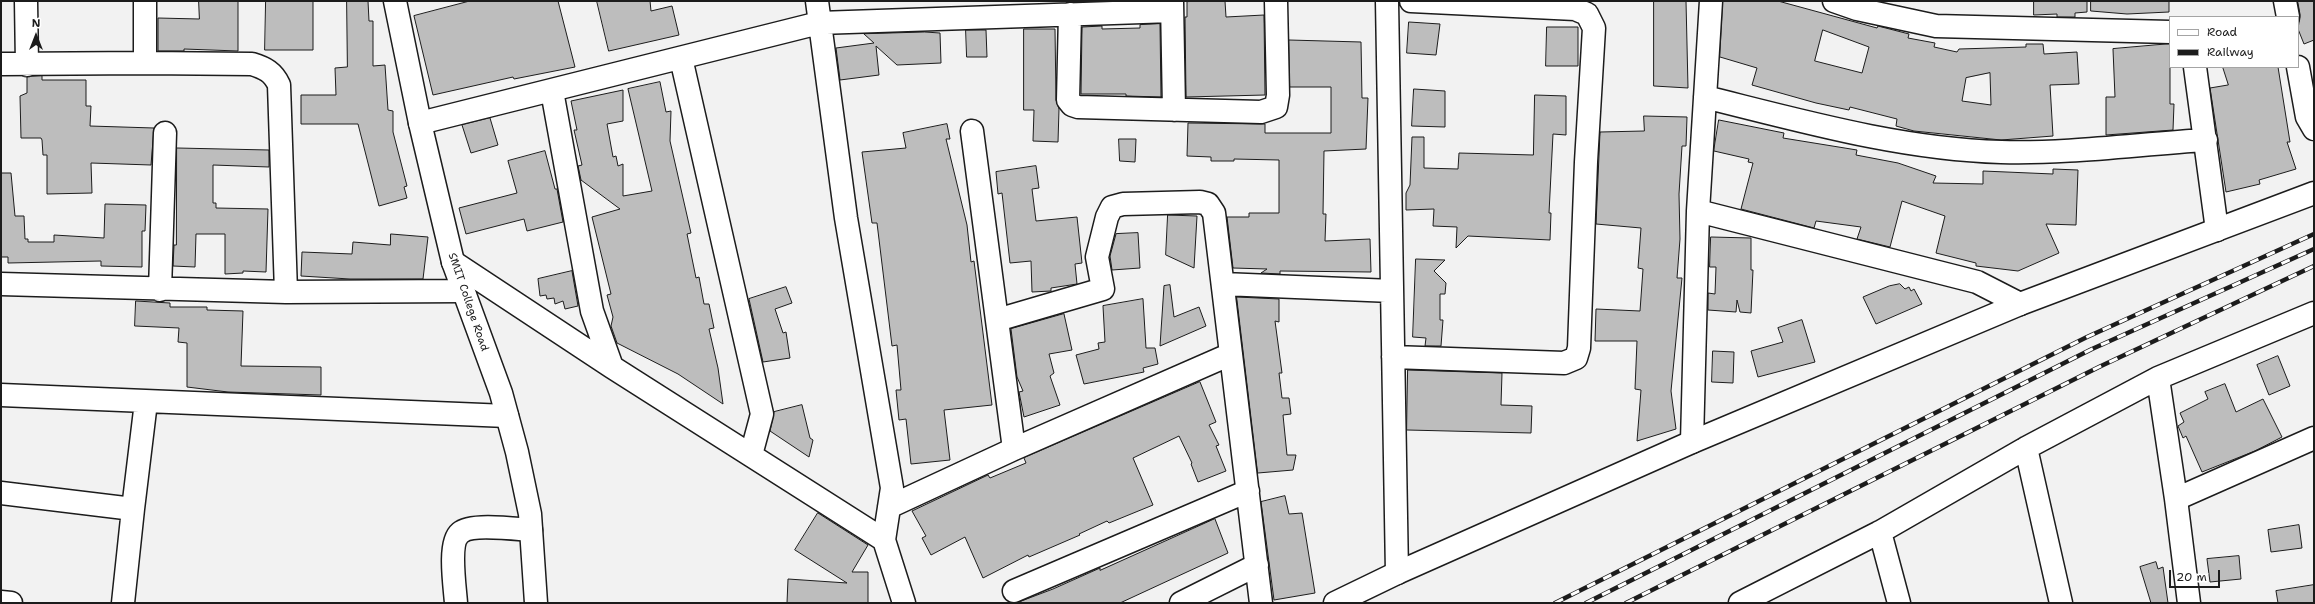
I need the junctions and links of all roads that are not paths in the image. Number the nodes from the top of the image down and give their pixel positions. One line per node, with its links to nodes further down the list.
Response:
1 (26, 1): 19 (street)
2 (144, 1): 17 (street)
3 (817, 1): 14 (street)
4 (1276, 1): 24 (street)
5 (1387, 1): 38 (street)
6 (1411, 1): 44 (street)
7 (1711, 1): 23 (street)
8 (1834, 1): 15 (street)
9 (2285, 1): 13 (street)
10 (397, 2): 25 (street, SMIT College Road)
11 (1172, 6): 12 (street); 24 (street)
12 (1070, 14): 14 (street); 24 (street)
13 (2288, 16)
14 (819, 23): 16 (street); 58 (street)
15 (2169, 32)
16 (681, 58): 22 (street); 54 (street)
17 (145, 63): 19 (street); 39 (street)
18 (1, 64): 19 (street)
19 (26, 64)
20 (2196, 68): 29 (street)
21 (2298, 68): 26 (street)
22 (552, 91): 25 (street); 45 (street)
23 (1705, 97): 29 (street); 31 (street)
24 (1174, 110)
25 (420, 123): 33 (street, SMIT College Road)
26 (2314, 129)
27 (972, 131): 42 (street)
28 (165, 133): 36 (street)
29 (2206, 140): 32 (street)
30 (2314, 193): 32 (street)
31 (1698, 211): 40 (street); 51 (street)
32 (2217, 230): 40 (street)
33 (453, 262): 37 (street, SMIT College Road); 45 (street)
34 (1, 284): 36 (street)
35 (1223, 284): 38 (street); 42 (street); 43 (street)
36 (160, 290): 39 (street)
37 (463, 291): 39 (street); 49 (street, SMIT College Road)
38 (1392, 291): 44 (street)
39 (286, 292)
40 (2020, 304): 51 (street)
41 (2314, 313): 46 (street)
42 (997, 320): 53 (street)
43 (1231, 354): 53 (street); 55 (street)
44 (1393, 357): 64 (street)
45 (612, 368): 54 (street)
46 (2158, 378): 52 (street); 57 (street)
47 (1, 396): 48 (street)
48 (146, 402): 49 (street); 59 (street)
49 (507, 416): 60 (street, SMIT College Road)
50 (2314, 440): 57 (street)
51 (1692, 442): 64 (street)
52 (2026, 448): 61 (street); 77 (street)
53 (1014, 449): 58 (street)
54 (750, 455): 62 (street)
55 (1248, 491): 63 (street); 65 (street)
56 (1, 493): 59 (street)
57 (2176, 499): 78 (street)
58 (889, 507): 62 (street)
59 (133, 509): 68 (street)
60 (531, 530): 69 (street); 70 (street, SMIT College Road)
61 (1880, 532): 75 (street); 76 (street)
62 (884, 540): 71 (street)
63 (1256, 565): 72 (street); 73 (street)
64 (1397, 573): 74 (street)
65 (1014, 591)
66 (1, 602): 67 (street)
67 (10, 603)
68 (123, 603)
69 (456, 603)
70 (536, 603)
71 (904, 603)
72 (1181, 603)
73 (1261, 603)
74 (1335, 603)
75 (1740, 603)
76 (1899, 603)
77 (2061, 603)
78 (2188, 603)

